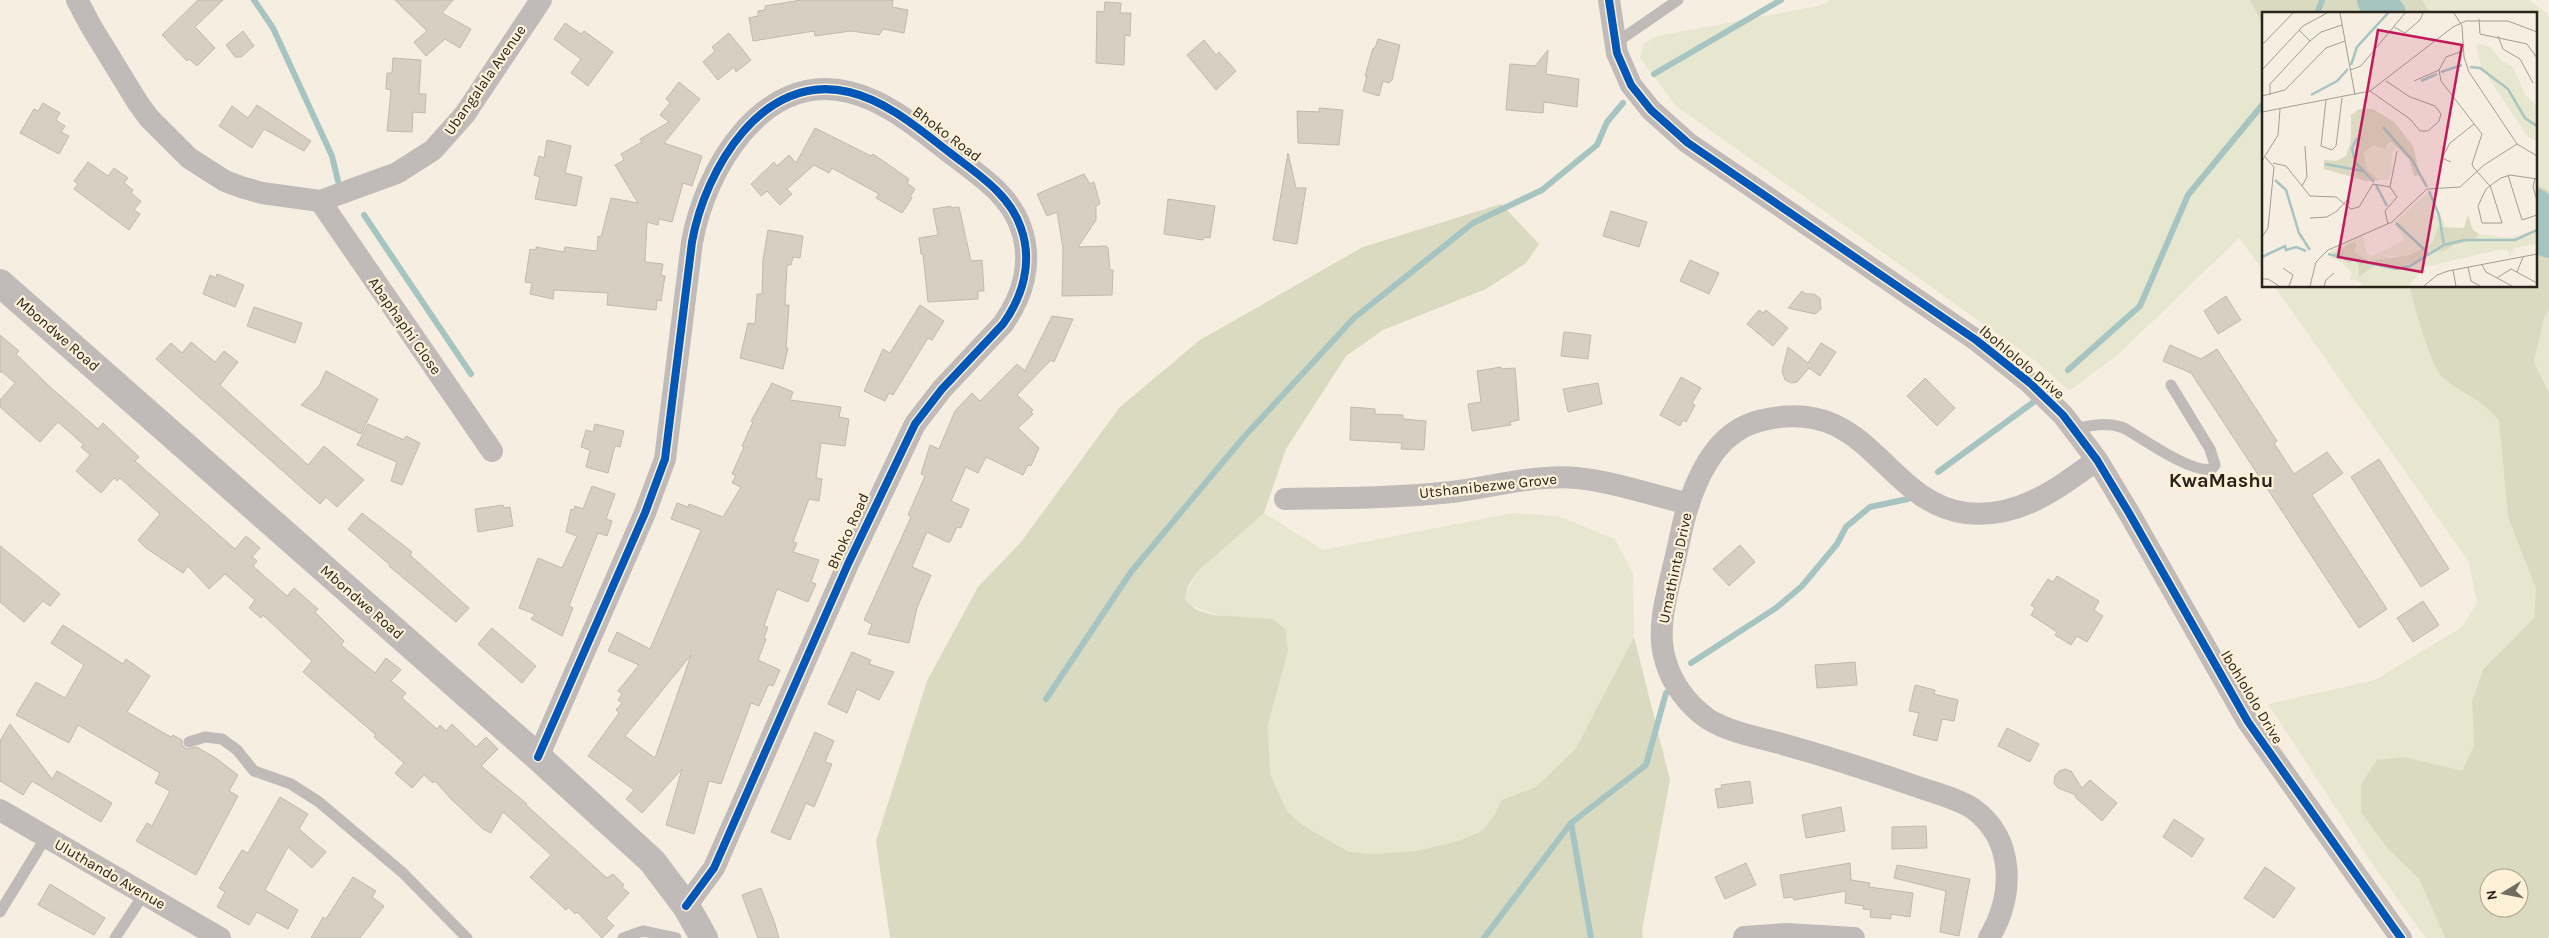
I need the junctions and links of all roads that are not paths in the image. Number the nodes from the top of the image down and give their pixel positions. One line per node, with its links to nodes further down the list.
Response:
1 (78, 0): 6 (street, Ubangalala Avenue)
2 (541, 0): 6 (street, Ubangalala Avenue)
3 (1609, 0): 5 (street, Ibohlololo Drive)
4 (1678, 0): 5 (lane)
5 (1617, 42): 9 (street, Ibohlololo Drive)
6 (320, 201): 10 (street, Abaphaphi Close)
7 (0, 283): 15 (street, Mbondwe Road)
8 (2170, 385): 9 (lane)
9 (2074, 429): 11 (street, Ibohlololo Drive)
10 (492, 451)
11 (2097, 460): 13 (street, Umathinta Drive); 30 (street, Ibohlololo Drive)
12 (1285, 499): 13 (street, Utshanibezwe Grove)
13 (1689, 504): 29 (street, Umathinta Drive)
14 (189, 742): 24 (lane)
15 (538, 757): 19 (street, Mbondwe Road); 19 (street, Bhoko Road)
16 (0, 810): 17 (street, Uluthando Avenue)
17 (46, 837): 18 (street, Uluthando Avenue); 20 (lane)
18 (144, 894): 22 (lane); 23 (street, Uluthando Avenue)
19 (686, 906): 27 (street, Mbondwe Road)
20 (0, 912)
21 (1744, 937): 28 (street)
22 (115, 938)
23 (220, 938)
24 (467, 938)
25 (623, 938): 26 (lane)
26 (676, 938)
27 (704, 938)
28 (1854, 938)
29 (1989, 938)
30 (2401, 938)

